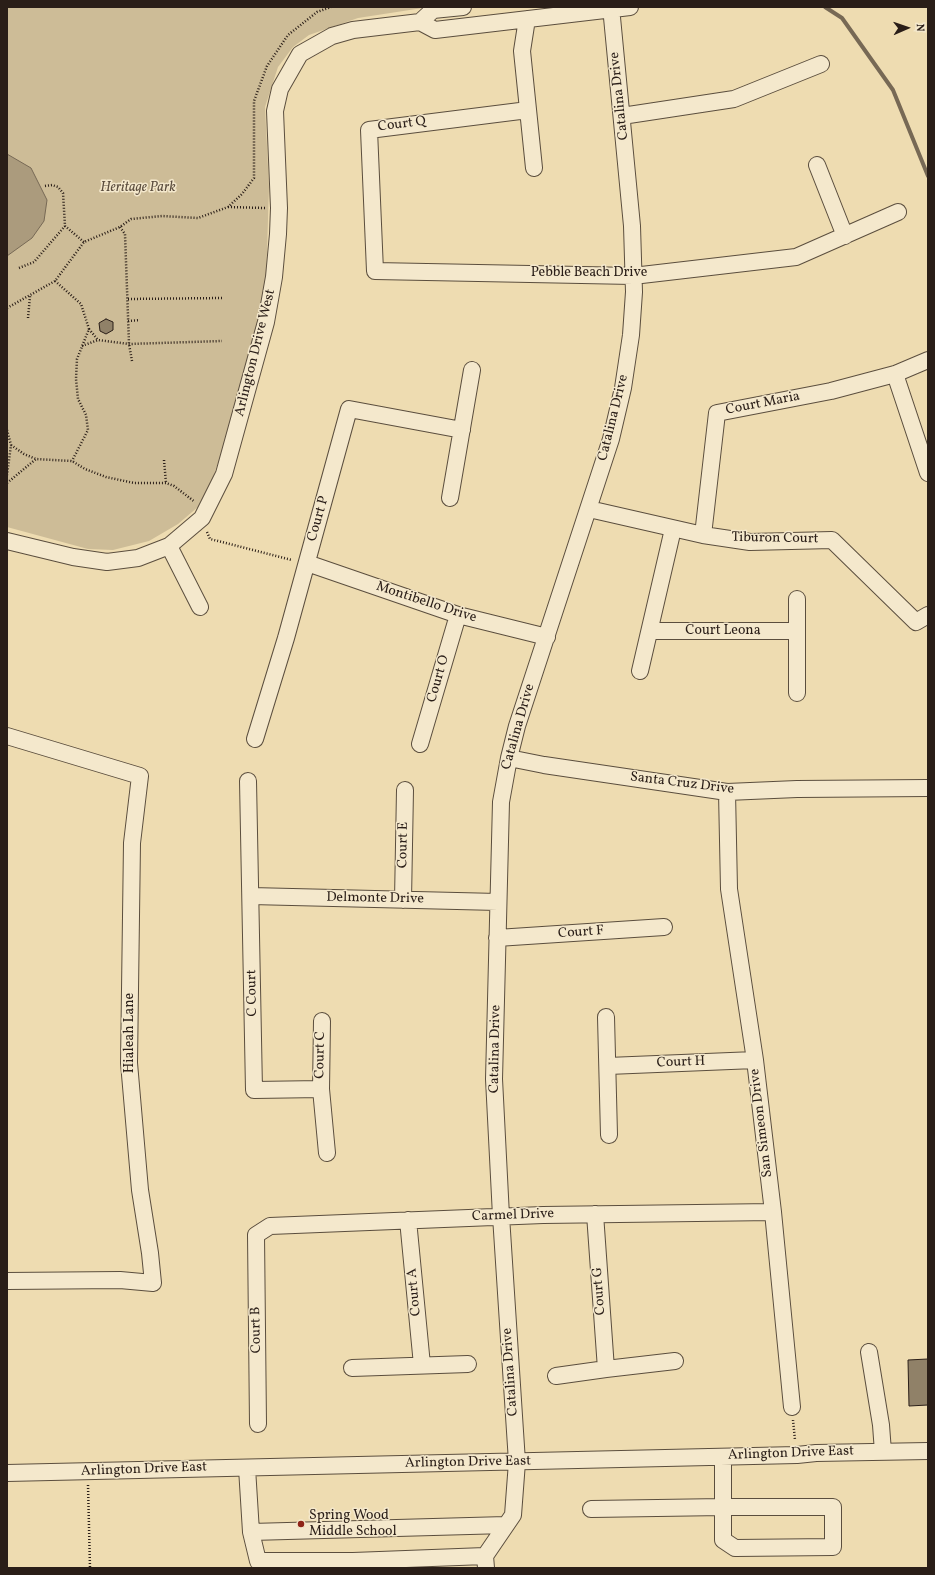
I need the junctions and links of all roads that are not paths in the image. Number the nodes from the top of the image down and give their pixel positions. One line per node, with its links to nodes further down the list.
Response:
1 (463, 7): 5 (street)
2 (630, 7): 3 (street, Arlington Drive West)
3 (612, 8): 4 (street, Arlington Drive West); 8 (street, Catalina Drive)
4 (527, 20): 5 (street, Arlington Drive West); 7 (street)
5 (420, 22): 25 (street, Arlington Drive West)
6 (821, 64): 8 (street)
7 (528, 110): 10 (street); 13 (street, Court Q)
8 (622, 116): 14 (street, Catalina Drive)
9 (817, 164): 12 (street)
10 (534, 168)
11 (898, 212): 12 (street, Pebble Beach Drive)
12 (845, 236): 14 (street, Pebble Beach Drive)
13 (374, 271): 14 (street, Pebble Beach Drive)
14 (634, 276): 21 (street, Catalina Drive)
15 (928, 360): 17 (street, Court Maria)
16 (472, 370): 18 (street)
17 (895, 374): 19 (street); 23 (street, Court Maria)
18 (462, 430): 20 (street); 26 (street, Court P)
19 (928, 473)
20 (450, 498)
21 (589, 509): 22 (street, Tiburon Court); 33 (street, Catalina Drive)
22 (673, 529): 23 (street, Tiburon Court); 31 (street)
23 (703, 535): 30 (street, Tiburon Court)
24 (7, 541): 25 (street, Arlington Drive West)
25 (169, 546): 28 (street)
26 (306, 563): 29 (street, Montibello Drive); 37 (street, Court P)
27 (797, 599): 32 (street)
28 (200, 608)
29 (458, 615): 33 (street, Montibello Drive); 38 (street, Court O)
30 (928, 615)
31 (650, 631): 32 (street, Court Leona); 34 (street)
32 (797, 631): 35 (street)
33 (547, 637): 39 (street, Catalina Drive)
34 (640, 671)
35 (797, 693)
36 (7, 736): 62 (street, Hialeah Lane)
37 (255, 739)
38 (420, 744)
39 (509, 758): 43 (street, Santa Cruz Drive); 46 (street, Catalina Drive)
40 (248, 781): 44 (street, C Court)
41 (928, 788): 43 (street, Santa Cruz Drive)
42 (405, 790): 45 (street, Court E)
43 (727, 792): 51 (street, San Simeon Drive)
44 (251, 896): 45 (street, Delmonte Drive); 54 (street, C Court)
45 (402, 900): 46 (street, Delmonte Drive)
46 (498, 902): 48 (street, Catalina Drive)
47 (664, 928): 48 (street, Court F)
48 (497, 938): 59 (street, Catalina Drive)
49 (606, 1017): 52 (street)
50 (322, 1021): 53 (street, Court C)
51 (755, 1060): 52 (street, Court H); 57 (street, San Simeon Drive)
52 (608, 1066): 55 (street)
53 (321, 1089): 54 (street, Court C); 56 (street, Court C)
54 (254, 1090)
55 (609, 1135)
56 (327, 1153)
57 (773, 1212): 58 (street, Carmel Drive); 70 (street, San Simeon Drive)
58 (595, 1214): 59 (street, Carmel Drive); 68 (street, Court G)
59 (501, 1216): 60 (street, Carmel Drive); 75 (street, Catalina Drive)
60 (408, 1220): 61 (street, Carmel Drive); 66 (street, Court A)
61 (256, 1236): 71 (street, Court B)
62 (7, 1281)
63 (869, 1352): 73 (street)
64 (675, 1361): 68 (street)
65 (468, 1364): 66 (street)
66 (422, 1365): 67 (street)
67 (352, 1368)
68 (606, 1369): 69 (street)
69 (556, 1376)
70 (792, 1407)
71 (258, 1424)
72 (928, 1451): 73 (street, Arlington Drive East)
73 (882, 1452): 74 (street, Arlington Drive East)
74 (723, 1457): 75 (street, Arlington Drive East); 78 (street)
75 (517, 1462): 76 (street, Arlington Drive East); 80 (street, Catalina Drive)
76 (247, 1468): 77 (street, Arlington Drive East); 81 (street)
77 (7, 1473)
78 (723, 1507): 78 (street); 79 (street)
79 (591, 1508)
80 (506, 1525): 81 (street); 82 (street, Catalina Drive)
81 (250, 1532): 82 (street)
82 (486, 1562)

